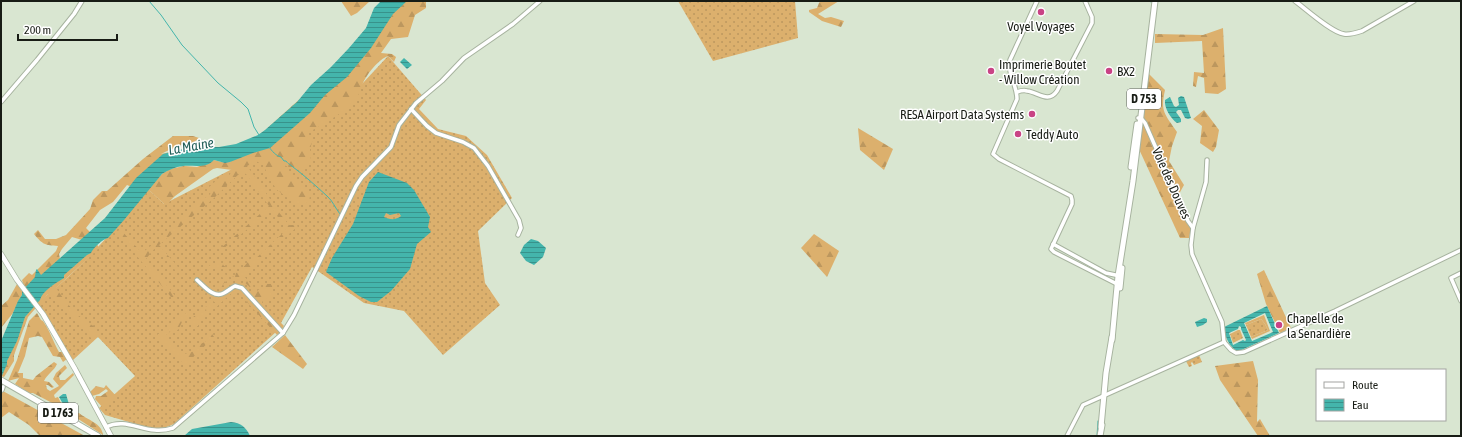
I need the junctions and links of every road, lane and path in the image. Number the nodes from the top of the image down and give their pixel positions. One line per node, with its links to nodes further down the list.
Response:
1 (82, 1): 9 (street)
2 (540, 1): 10 (street)
3 (1038, 1): 8 (street)
4 (1085, 1): 8 (street)
5 (1155, 1): 11 (main road, D 753)
6 (1295, 1): 7 (street)
7 (1414, 1)
8 (1017, 92): 15 (street)
9 (1, 102)
10 (411, 109): 14 (street); 23 (street)
11 (1139, 118): 13 (street, Voie des Douves); 19 (main road, D 753)
12 (1207, 160): 13 (street)
13 (1193, 228): 25 (street, Voie des Douves)
14 (518, 235)
15 (1053, 244): 19 (street); 21 (street)
16 (1461, 250): 25 (street)
17 (1, 254): 28 (street)
18 (1461, 273): 22 (street)
19 (1119, 276): 21 (main road, D 753); 24 (main road, D 753)
20 (197, 280): 23 (street)
21 (1117, 284): 24 (main road, D 753)
22 (1461, 301)
23 (283, 333): 28 (street)
24 (1112, 340): 27 (main road, D 753)
25 (1224, 342): 27 (street)
26 (1, 380): 29 (main road, D 1763)
27 (1105, 396): 31 (street); 32 (main road, D 753)
28 (106, 428): 30 (street)
29 (98, 436)
30 (110, 436)
31 (1067, 436)
32 (1100, 436)

